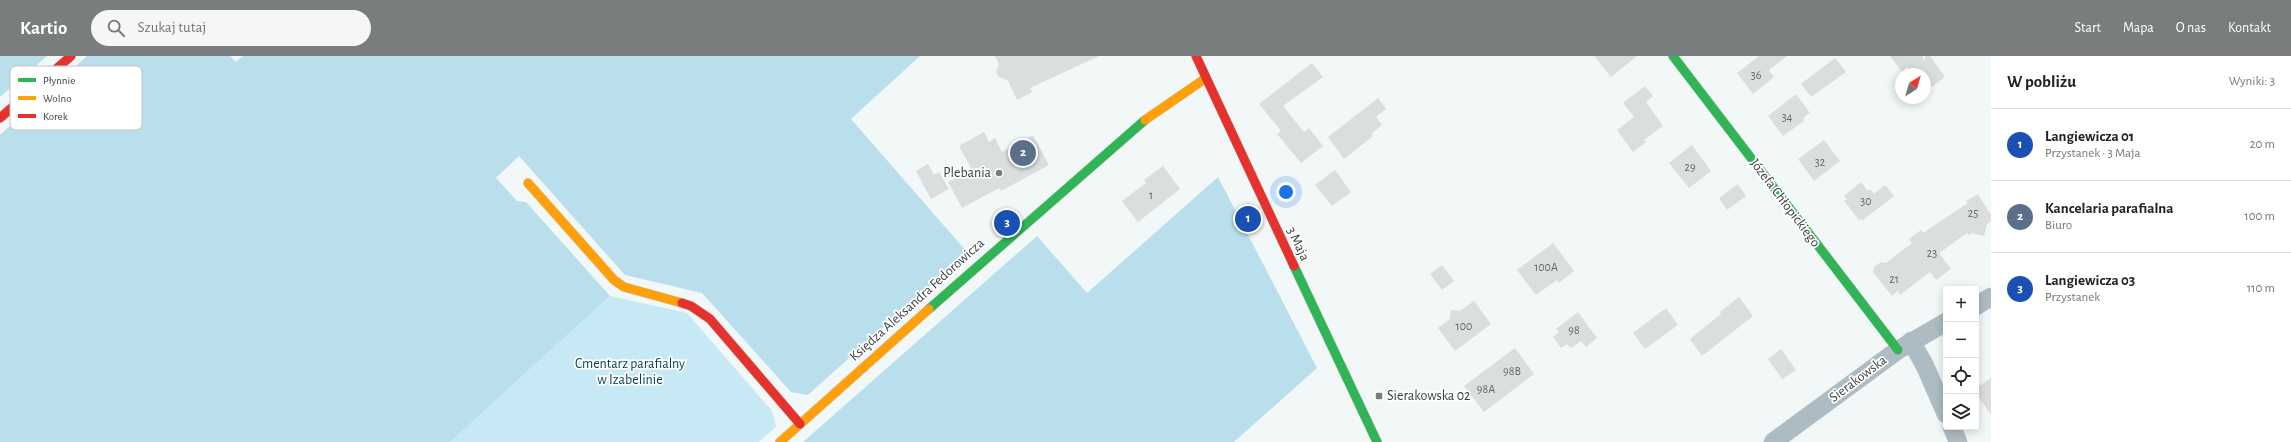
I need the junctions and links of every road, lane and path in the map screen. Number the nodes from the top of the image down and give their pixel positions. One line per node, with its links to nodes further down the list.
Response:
1 (71, 56): 4 (street)
2 (1196, 56): 5 (street, 3 Maja)
3 (1673, 56): 12 (street, Józefa Chłopickiego)
4 (60, 66)
5 (1206, 78): 14 (street, Księdza Aleksandra Fedorowicza); 17 (street, 3 Maja)
6 (10, 109): 7 (street)
7 (0, 118)
8 (528, 183): 14 (street)
9 (1991, 297): 10 (street)
10 (1979, 304)
11 (1943, 324): 12 (street, Sierakowska)
12 (1905, 345): 13 (street, Józefa Chłopickiego); 18 (street, Sierakowska)
13 (1943, 407)
14 (800, 424): 16 (street, Księdza Aleksandra Fedorowicza)
15 (1953, 430): 19 (street)
16 (780, 442)
17 (1377, 442)
18 (1773, 442)
19 (1958, 442)

